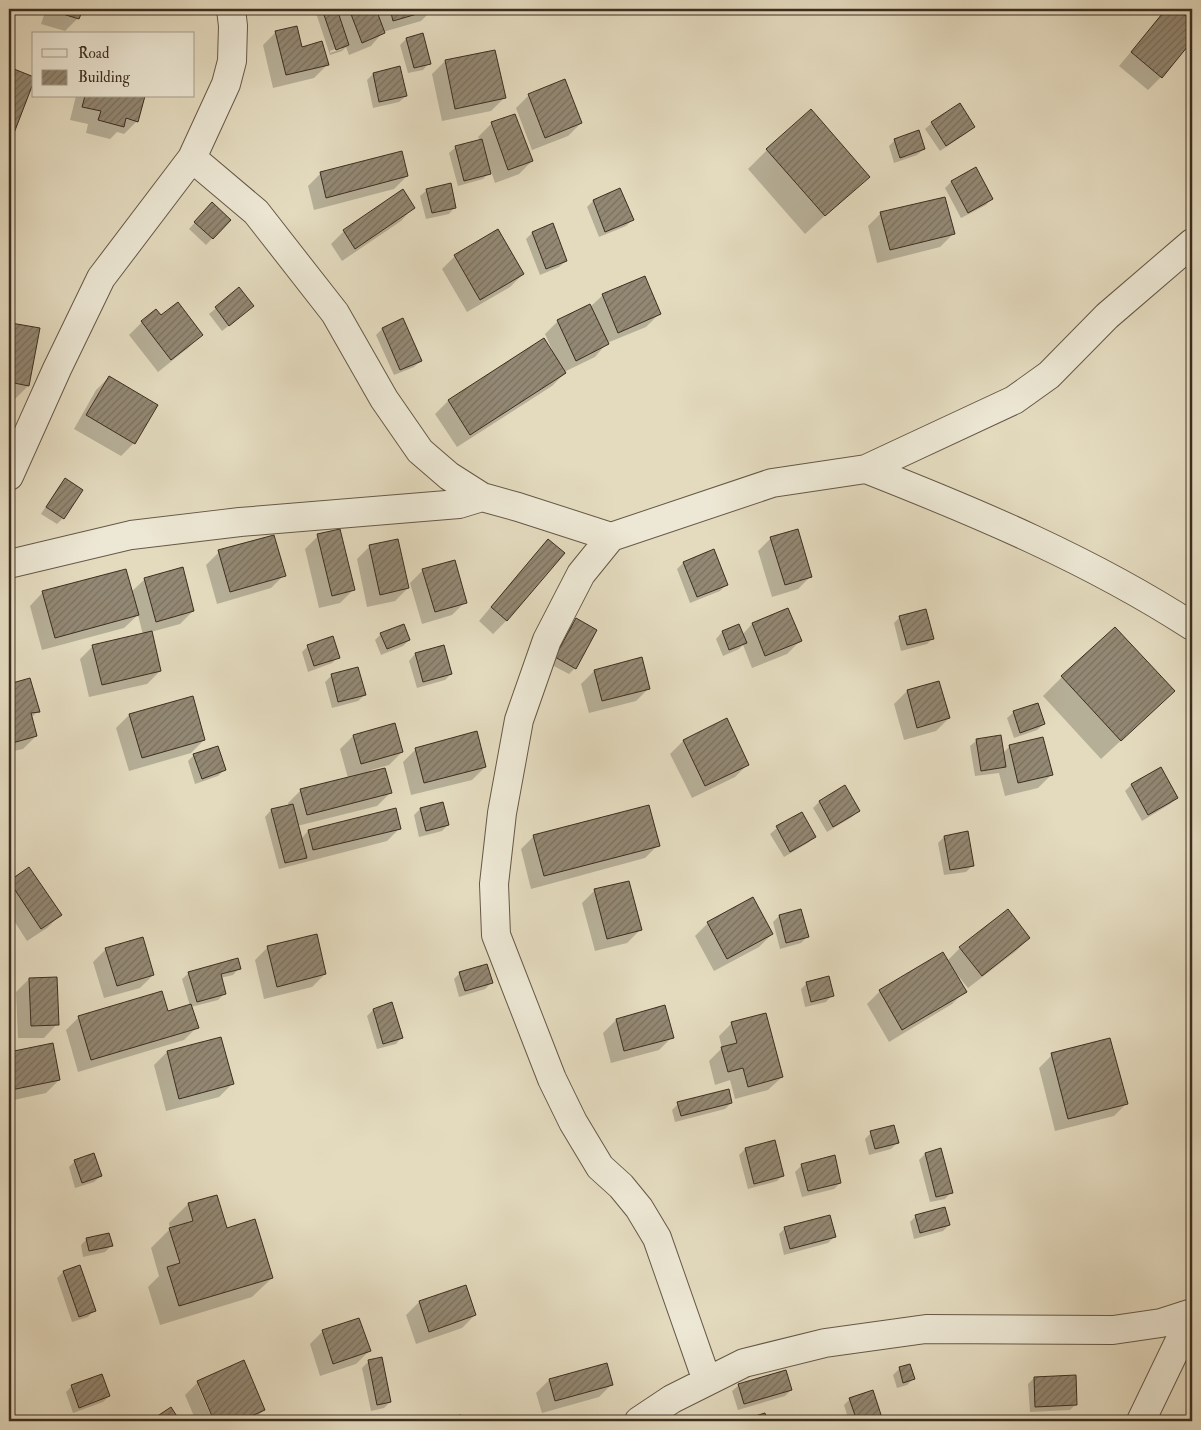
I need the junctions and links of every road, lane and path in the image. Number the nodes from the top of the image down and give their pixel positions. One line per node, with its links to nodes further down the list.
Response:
1 (232, 9): 2 (street)
2 (192, 158): 5 (street); 6 (street)
3 (1192, 243): 4 (street)
4 (866, 469): 7 (street); 9 (street)
5 (9, 476)
6 (482, 497): 7 (street); 8 (street)
7 (611, 537): 11 (street)
8 (9, 564)
9 (1192, 626)
10 (1192, 1314): 11 (street); 13 (street)
11 (707, 1382): 12 (street)
12 (639, 1421)
13 (1141, 1421)

